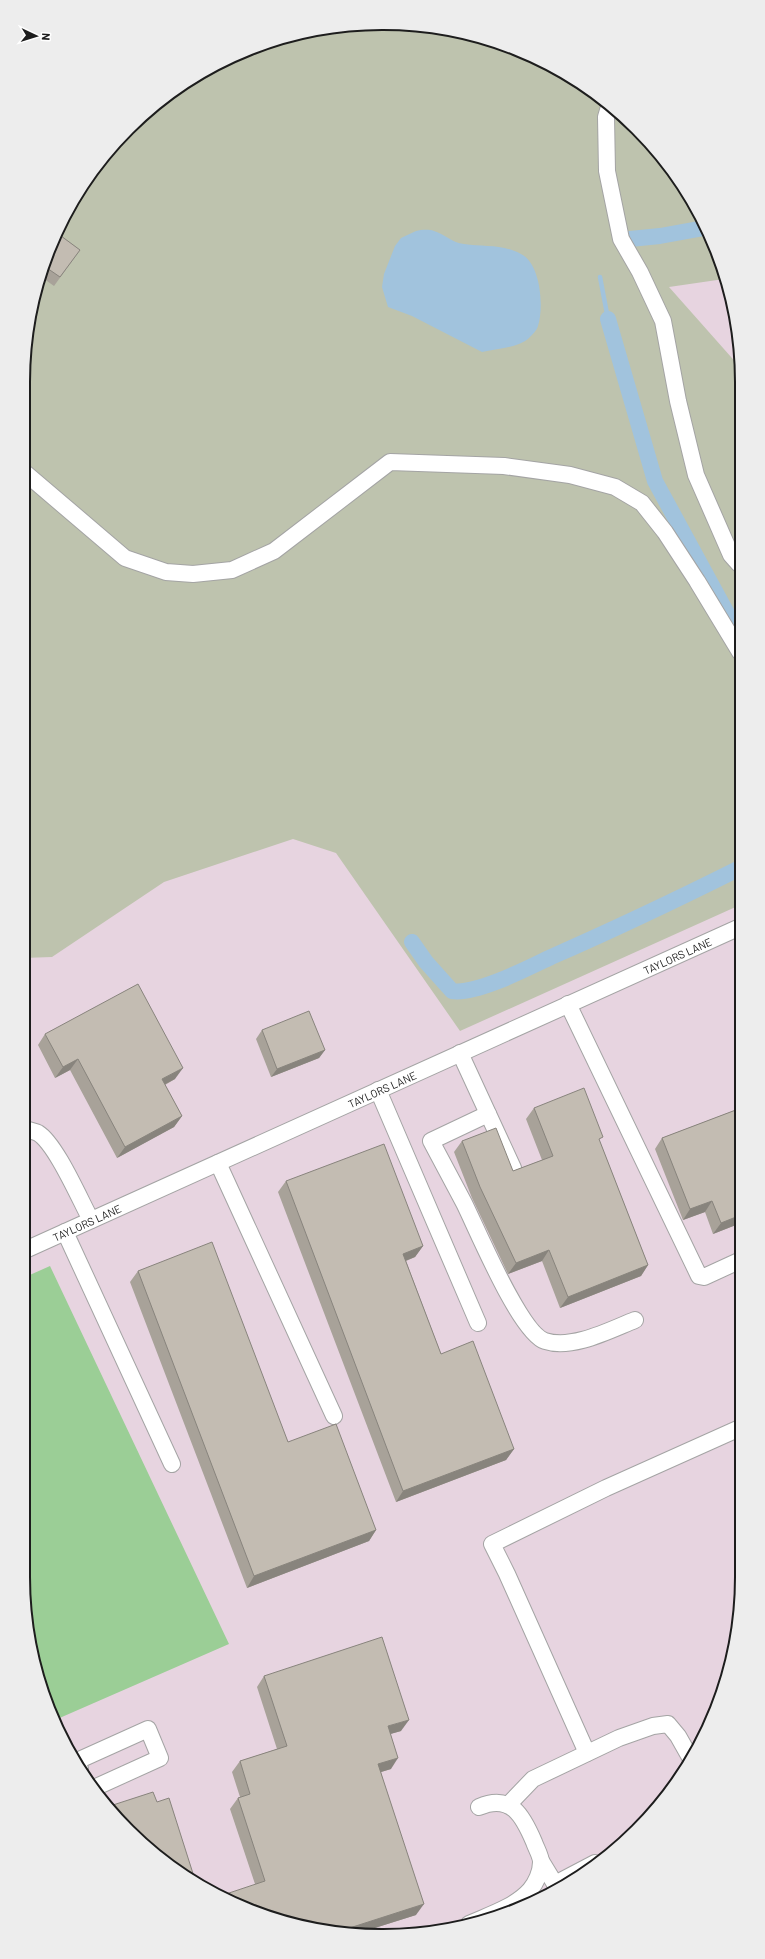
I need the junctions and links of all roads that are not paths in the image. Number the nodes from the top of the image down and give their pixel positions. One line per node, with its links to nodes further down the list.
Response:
1 (608, 111): 3 (street)
2 (30, 477): 4 (street)
3 (735, 559)
4 (735, 644)
5 (735, 928): 6 (street, TAYLORS LANE)
6 (568, 1004): 7 (street, TAYLORS LANE); 16 (street)
7 (460, 1053): 8 (street, TAYLORS LANE); 9 (street)
8 (378, 1090): 11 (street, TAYLORS LANE); 18 (street)
9 (488, 1114): 12 (street); 17 (street)
10 (30, 1131): 13 (street)
11 (218, 1163): 13 (street, TAYLORS LANE); 19 (street)
12 (513, 1168)
13 (91, 1220): 14 (street, TAYLORS LANE)
14 (65, 1232): 15 (street, TAYLORS LANE); 21 (street)
15 (30, 1248)
16 (735, 1263)
17 (635, 1320)
18 (478, 1323)
19 (334, 1416)
20 (735, 1430): 22 (street)
21 (172, 1464)
22 (588, 1753): 23 (street); 26 (street)
23 (688, 1753)
24 (81, 1759): 25 (street)
25 (99, 1786)
26 (508, 1804): 27 (street); 28 (street)
27 (479, 1807)
28 (541, 1861): 29 (street); 30 (street)
29 (559, 1882)
30 (506, 1906)

